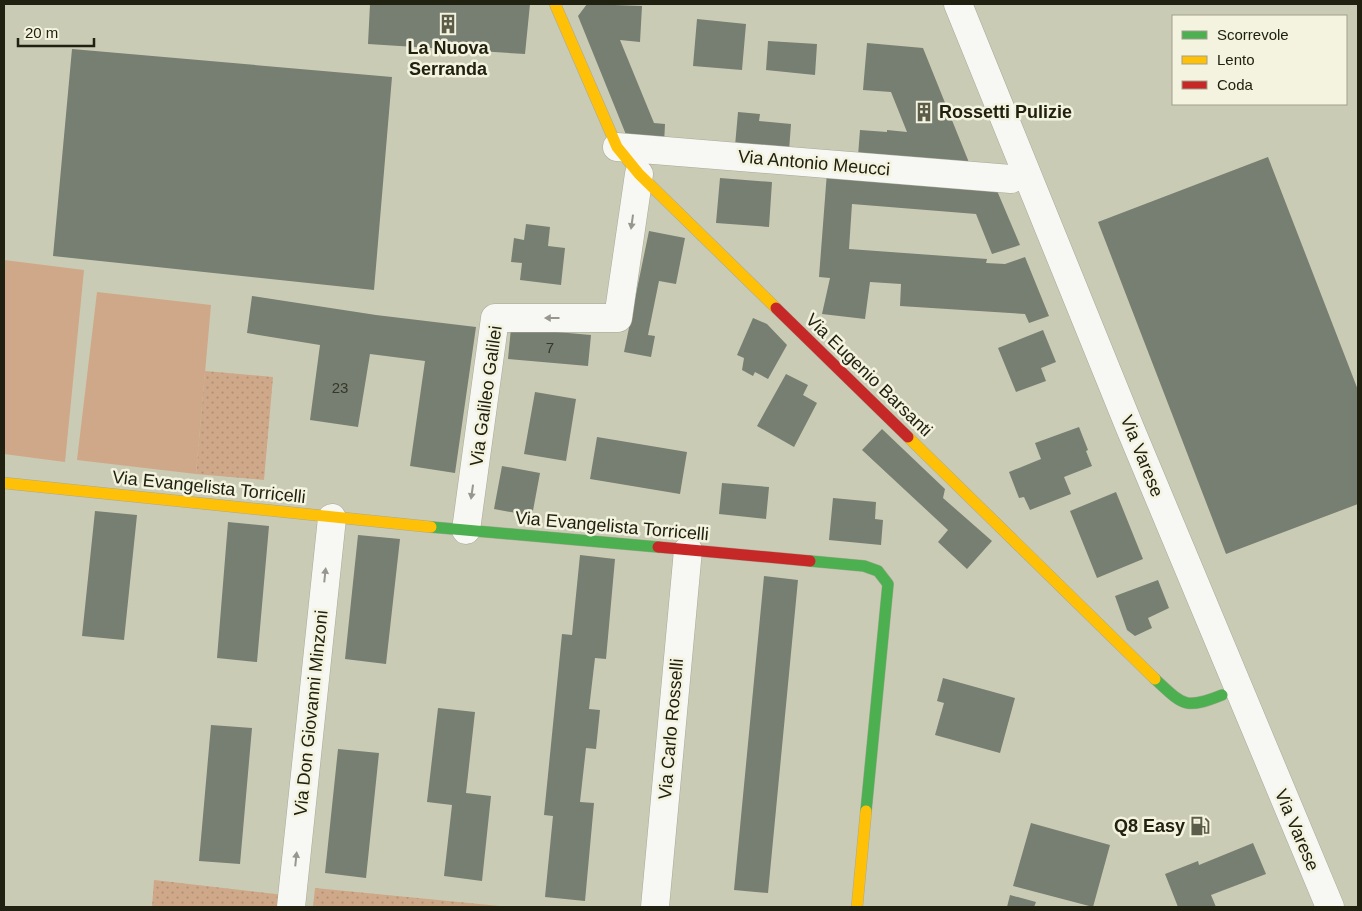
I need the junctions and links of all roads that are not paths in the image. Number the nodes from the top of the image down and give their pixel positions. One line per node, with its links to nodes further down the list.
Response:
1 (555, 4): 4 (street, Via Eugenio Barsanti)
2 (939, 4): 6 (street, Via Varese)
3 (958, 4): 16 (street, Via Varese)
4 (617, 147): 5 (street, Via Eugenio Barsanti); 6 (street, Via Antonio Meucci)
5 (639, 174): 9 (street, Via Galileo Galilei, one-way to 9); 11 (street, Via Eugenio Barsanti)
6 (1011, 179): 11 (street, Via Varese)
7 (4, 483): 8 (street, Via Evangelista Torricelli)
8 (332, 518): 9 (street, Via Evangelista Torricelli); 12 (street, Via Don Giovanni Minzoni, one-way to 8)
9 (466, 530): 10 (street, Via Evangelista Torricelli)
10 (688, 550): 13 (street, Via Carlo Rosselli); 14 (street, Via Evangelista Torricelli)
11 (1222, 695): 15 (street, Via Varese)
12 (291, 907)
13 (655, 907)
14 (857, 907)
15 (1310, 907)
16 (1330, 907)

